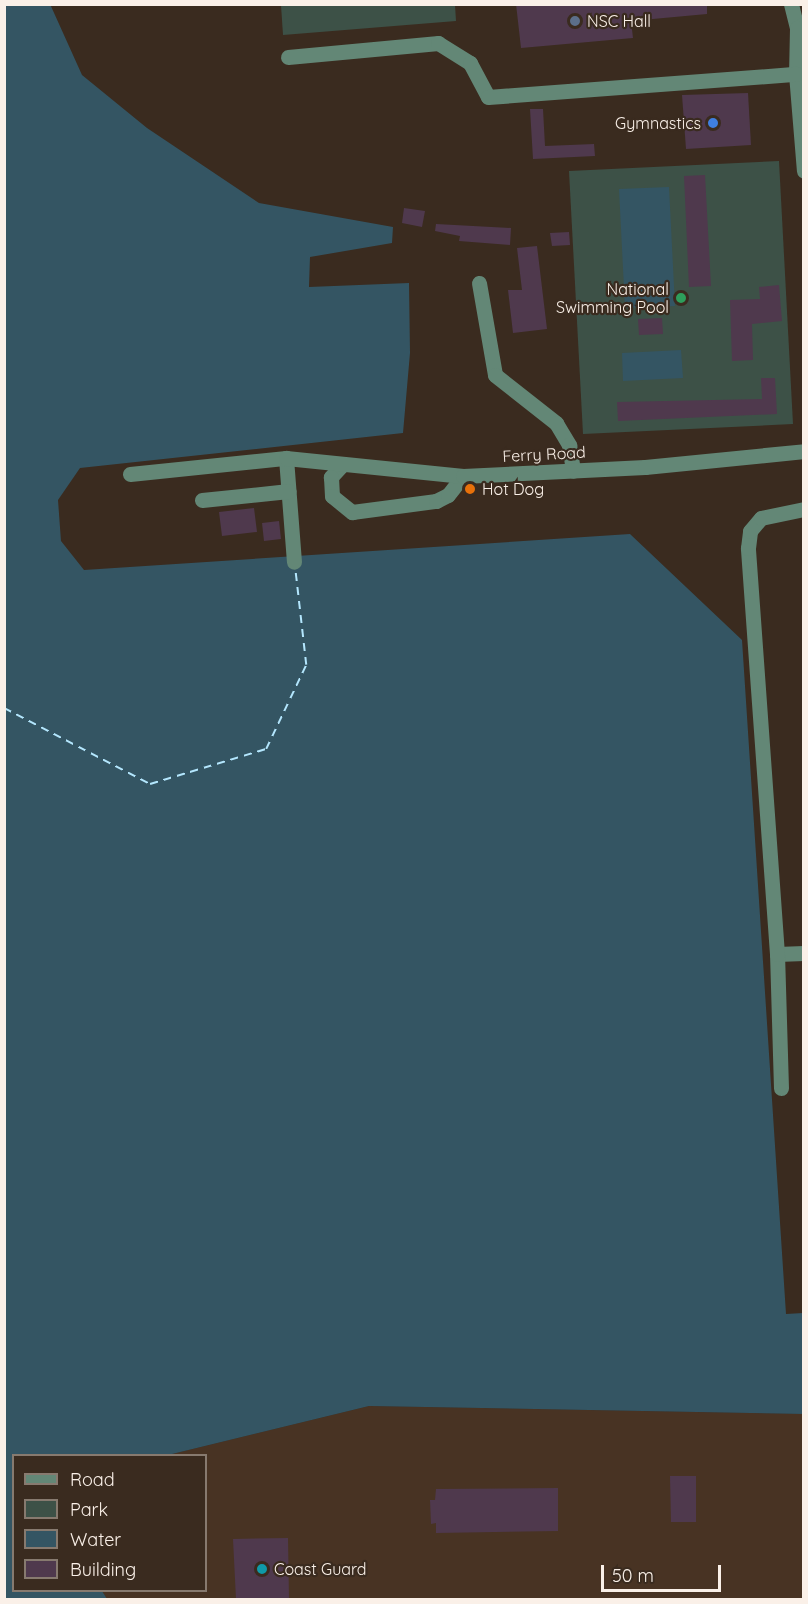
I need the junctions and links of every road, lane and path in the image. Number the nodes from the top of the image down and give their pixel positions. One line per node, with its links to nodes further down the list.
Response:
1 (791, 4): 2 (street)
2 (800, 26): 4 (street)
3 (288, 57): 4 (street)
4 (796, 74): 5 (street)
5 (804, 171)
6 (479, 283): 10 (street)
7 (804, 451): 10 (street, Ferry Road)
8 (286, 458): 9 (street, Ferry Road); 11 (street, Ferry Road); 13 (street)
9 (343, 464): 12 (street, Ferry Road); 12 (street)
10 (573, 471): 12 (street, Ferry Road)
11 (130, 474)
12 (464, 476)
13 (289, 491): 14 (street); 16 (street)
14 (202, 500)
15 (804, 509): 18 (street)
16 (294, 562)
17 (804, 953): 18 (street)
18 (777, 954): 19 (street)
19 (781, 1088)

